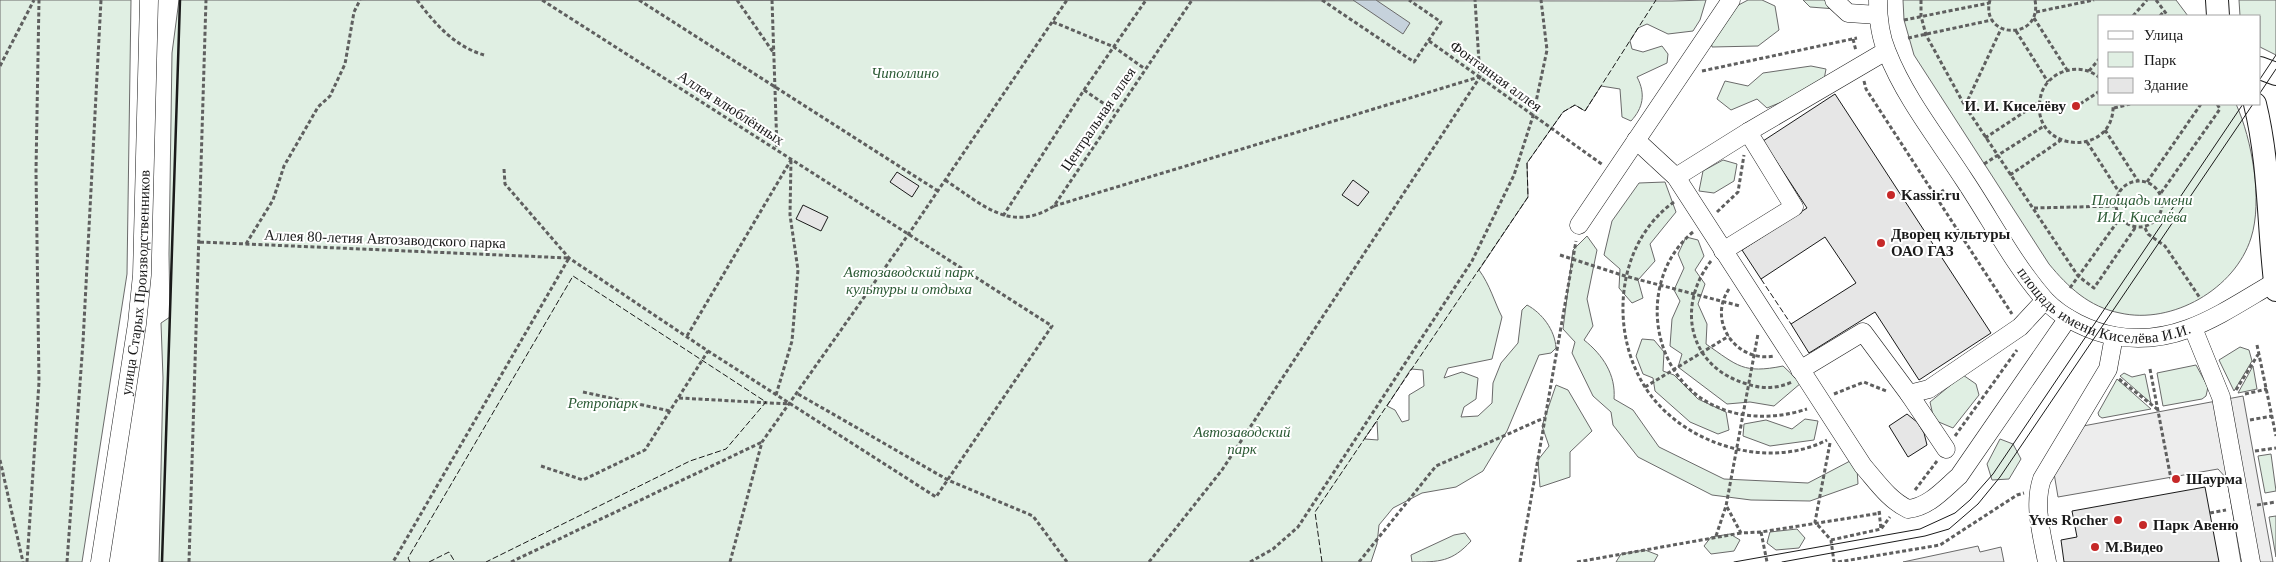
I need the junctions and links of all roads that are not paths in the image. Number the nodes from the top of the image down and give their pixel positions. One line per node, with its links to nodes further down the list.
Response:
1 (149, 0): 24 (street, улица Старых Производственников)
2 (1732, 0): 12 (street)
3 (1834, 0): 5 (street)
4 (2217, 0): 6 (main road)
5 (1878, 8): 7 (street, площадь имени Киселёва И.И.)
6 (2218, 15)
7 (1886, 51): 11 (street); 17 (street, площадь имени Киселёва И.И.)
8 (2261, 68): 9 (main road)
9 (2276, 74)
10 (2255, 105): 16 (main road)
11 (1748, 132): 13 (street); 15 (street)
12 (1636, 140): 13 (street); 14 (street)
13 (1676, 177): 15 (street)
14 (1579, 226)
15 (1724, 251): 21 (street)
16 (2275, 286): 19 (street, площадь имени Киселёва И.И.)
17 (2045, 300): 18 (street, площадь имени Киселёва И.И.); 22 (street)
18 (2068, 318): 20 (street, площадь имени Киселёва И.И.); 21 (street)
19 (2193, 328): 20 (street, площадь имени Киселёва И.И.); 26 (street)
20 (2114, 336): 25 (street)
21 (1802, 373): 22 (street)
22 (1909, 394): 23 (street)
23 (1946, 449)
24 (100, 562)
25 (2047, 562)
26 (2252, 562)

